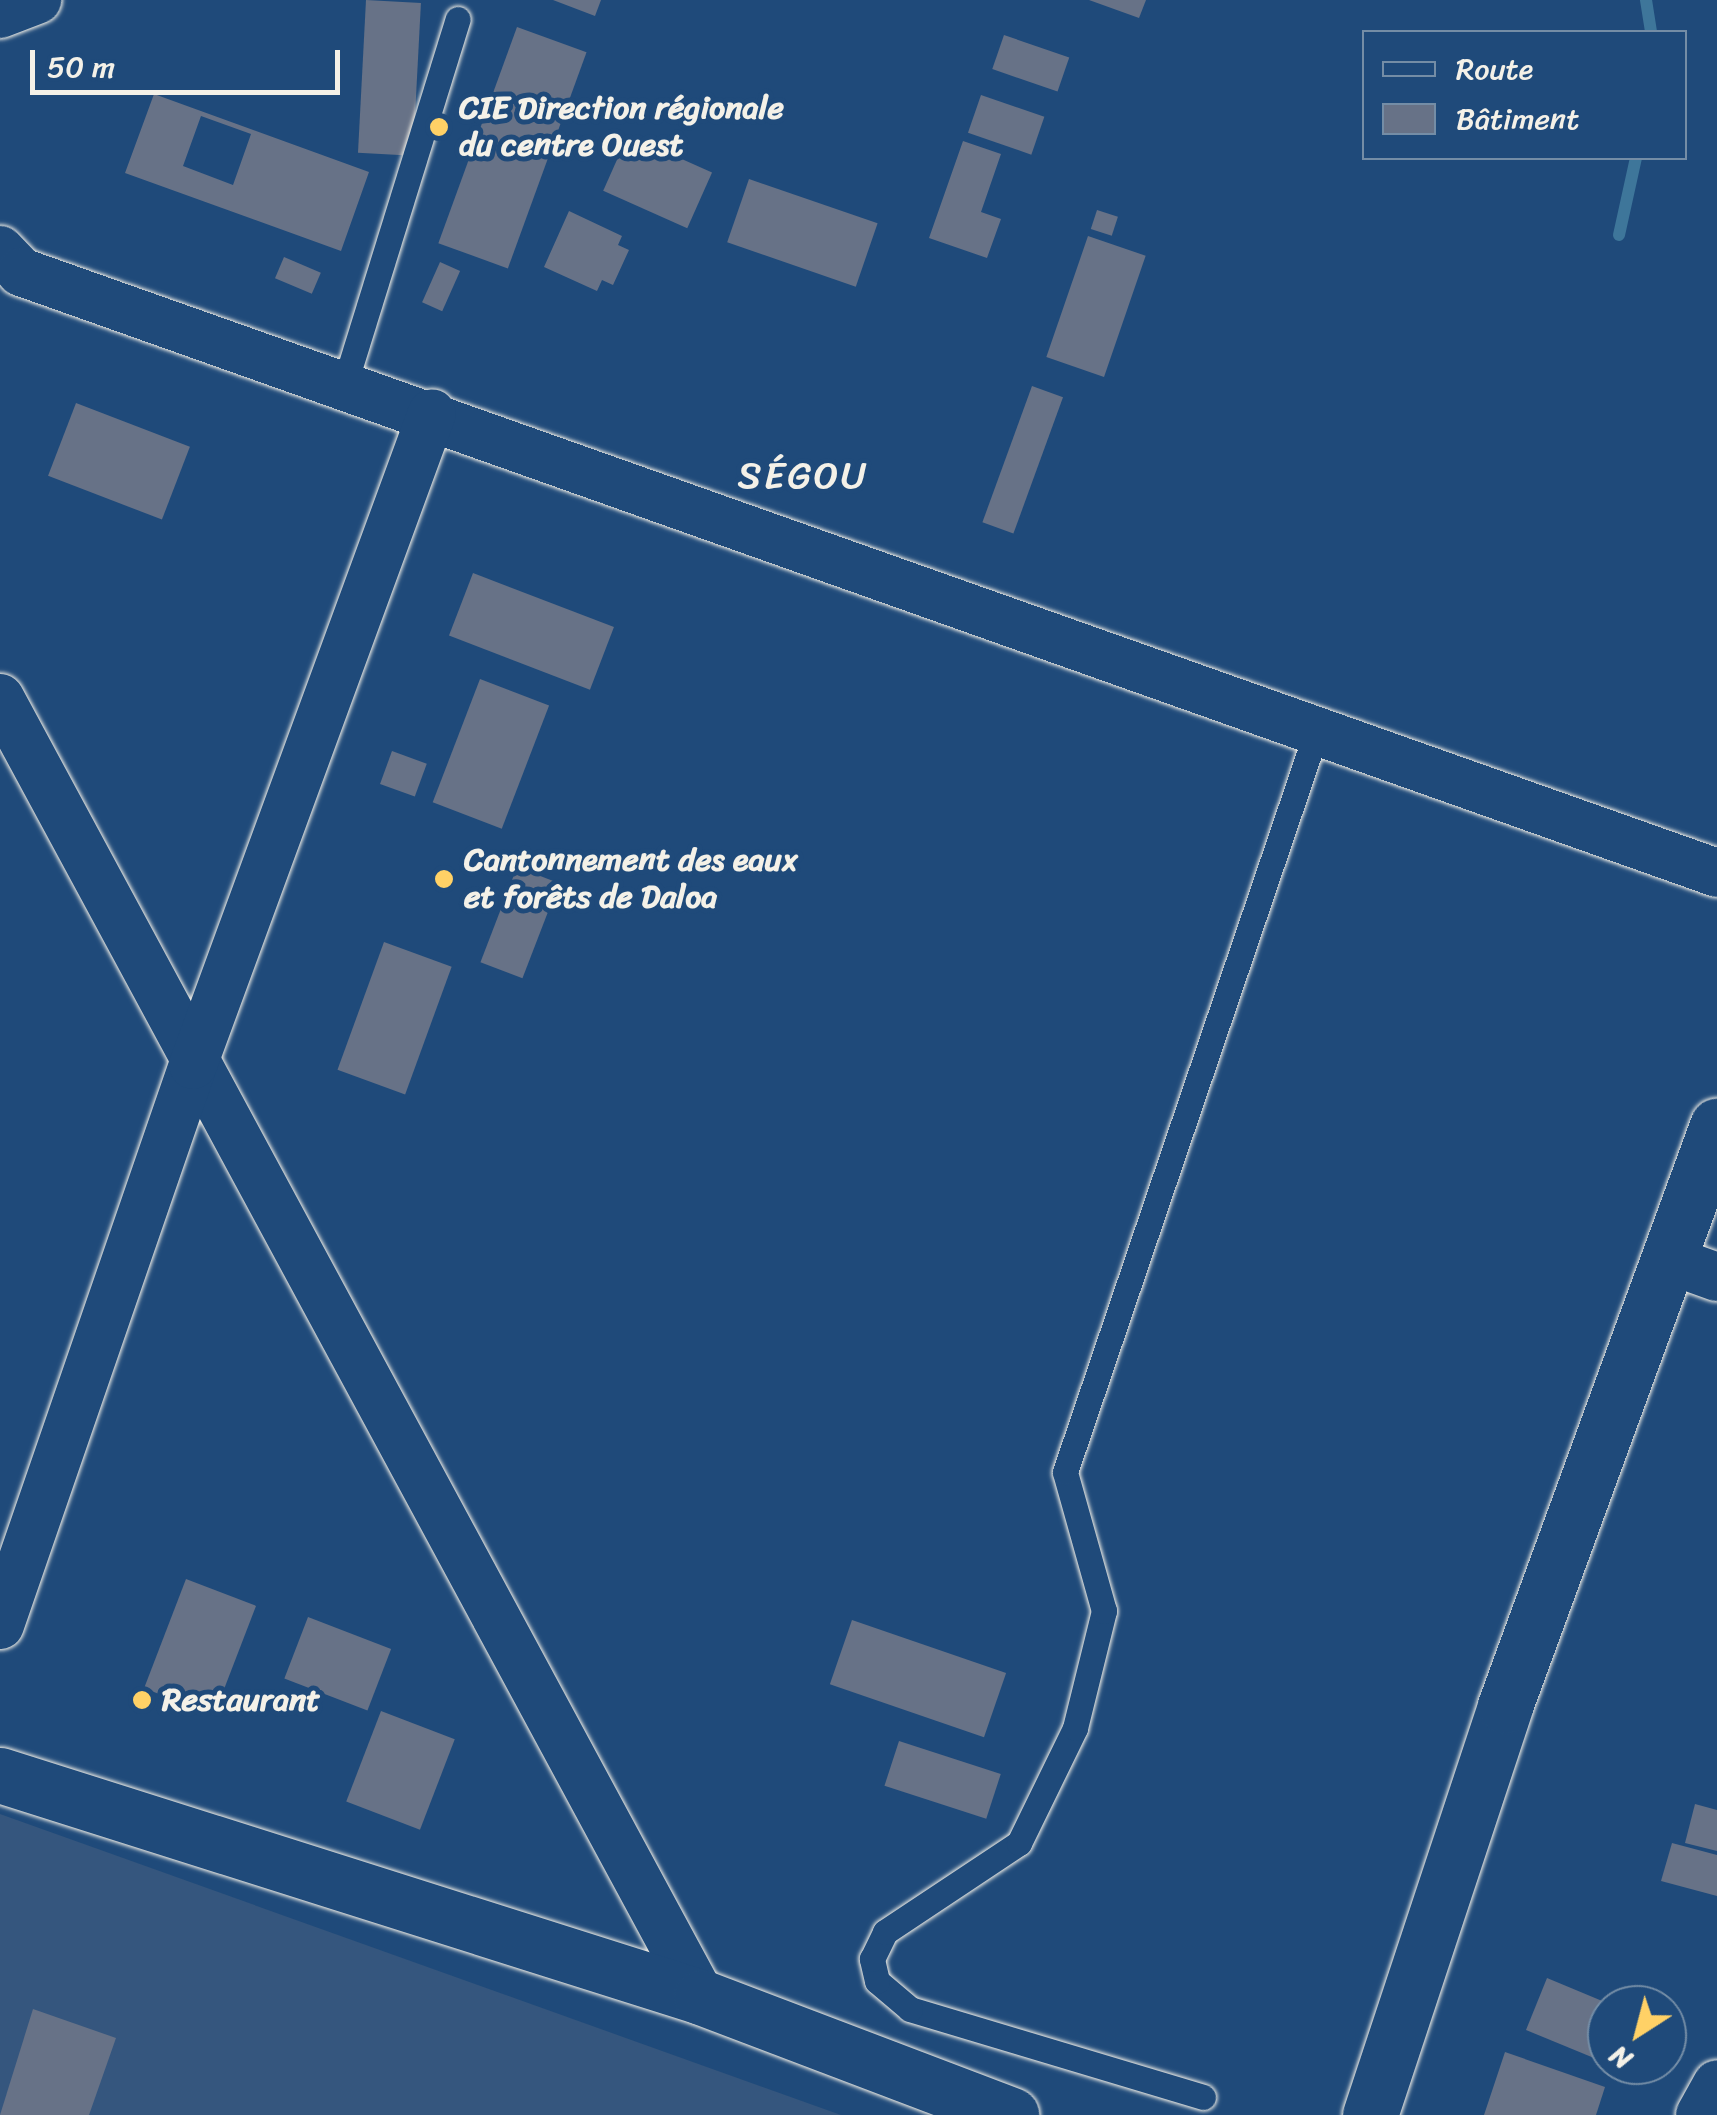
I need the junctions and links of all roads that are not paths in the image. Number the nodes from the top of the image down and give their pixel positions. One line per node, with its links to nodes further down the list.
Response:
1 (37, 0): 2 (street)
2 (0, 14)
3 (458, 19): 5 (lane)
4 (7, 266): 5 (street)
5 (345, 383): 6 (street)
6 (432, 414): 8 (street); 10 (street)
7 (0, 698): 10 (street)
8 (1317, 730): 9 (street); 17 (lane)
9 (1717, 873)
10 (193, 1064): 13 (street); 15 (street)
11 (1717, 1126): 12 (street)
12 (1692, 1268): 19 (street)
13 (0, 1624)
14 (0, 1774): 15 (street)
15 (701, 1997): 18 (street)
16 (1717, 2084): 20 (street)
17 (1203, 2096)
18 (1011, 2115)
19 (1370, 2115)
20 (1700, 2115)

